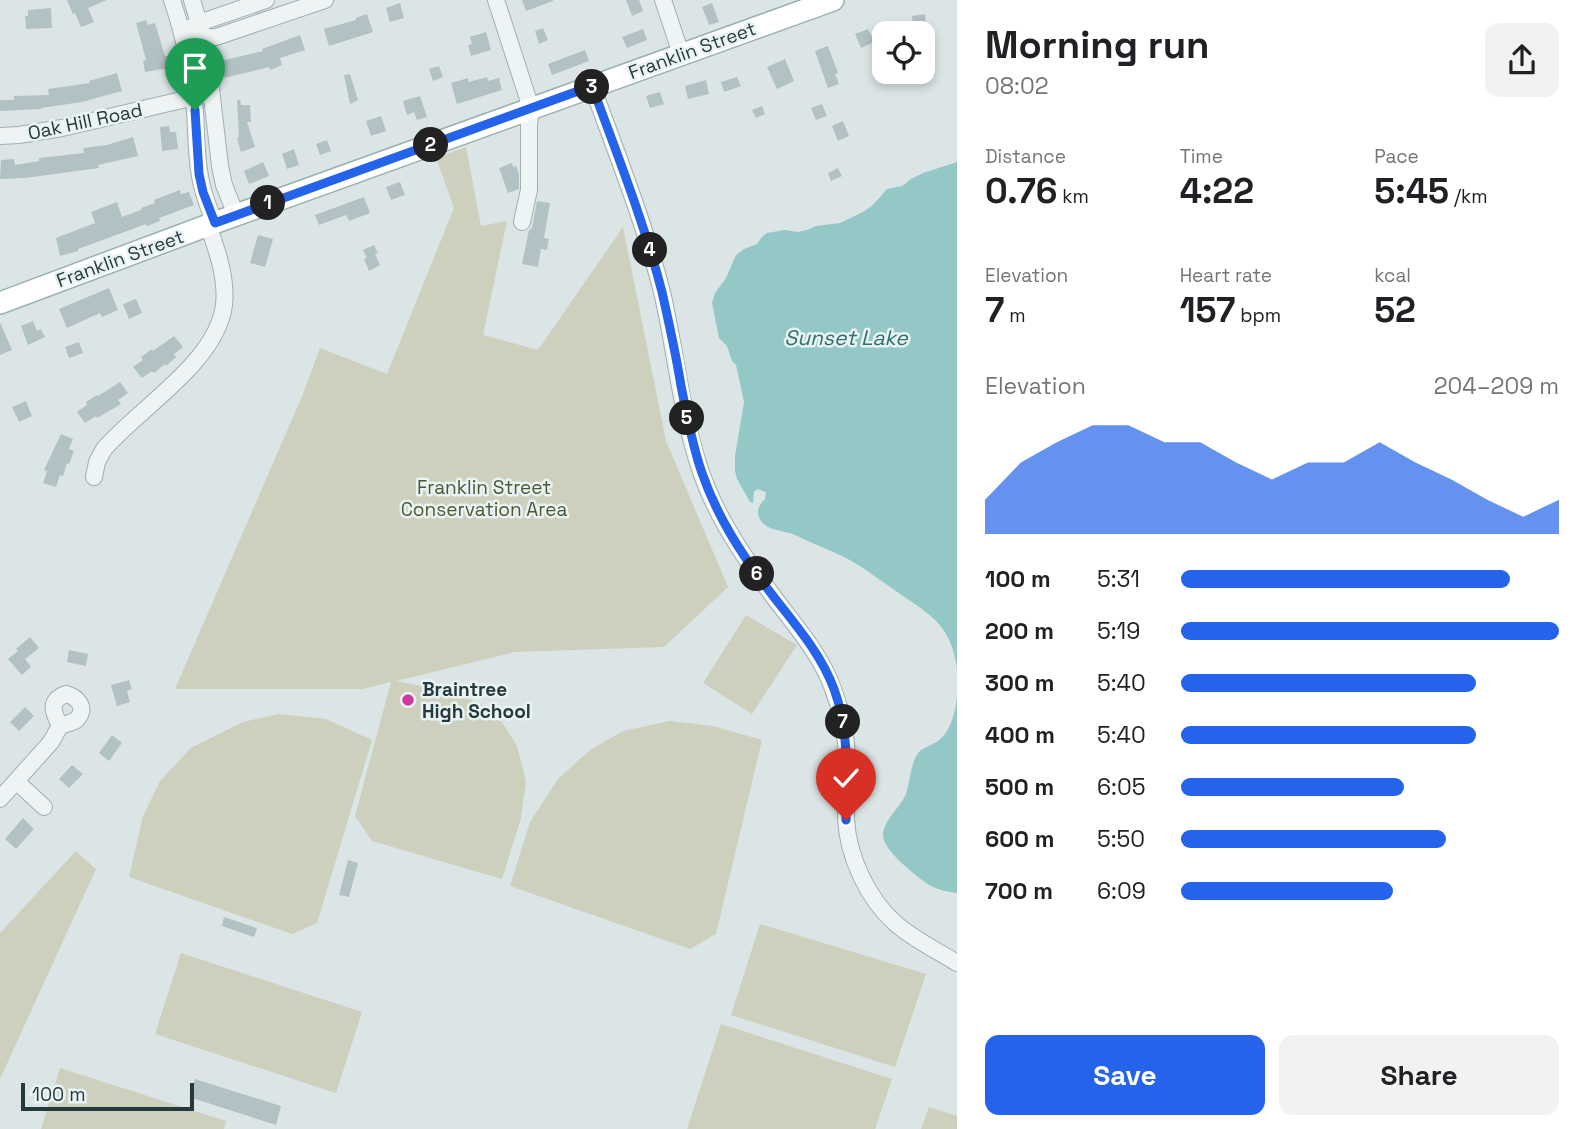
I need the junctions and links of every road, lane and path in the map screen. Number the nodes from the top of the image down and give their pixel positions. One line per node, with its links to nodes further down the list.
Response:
1 (172, 0): 9 (street)
2 (192, 0): 8 (street)
3 (267, 0): 8 (street)
4 (325, 0): 8 (street)
5 (496, 0): 14 (street)
6 (663, 0): 10 (street)
7 (833, 0): 10 (main road, Franklin Street)
8 (201, 31): 9 (street); 12 (street)
9 (183, 35): 13 (street)
10 (681, 54): 11 (main road, Franklin Street)
11 (592, 86): 14 (main road, Franklin Street); 25 (street)
12 (211, 93): 13 (street, Oak Hill Road); 16 (street)
13 (194, 97): 15 (street, Oak Hill Road); 18 (street)
14 (531, 108): 16 (main road, Franklin Street); 17 (street)
15 (0, 136)
16 (236, 215): 18 (main road, Franklin Street)
17 (522, 222)
18 (211, 224): 19 (main road, Franklin Street); 20 (street)
19 (0, 303)
20 (94, 477)
21 (60, 726): 22 (street)
22 (16, 781): 23 (street); 24 (street)
23 (0, 799)
24 (44, 807)
25 (957, 963)

